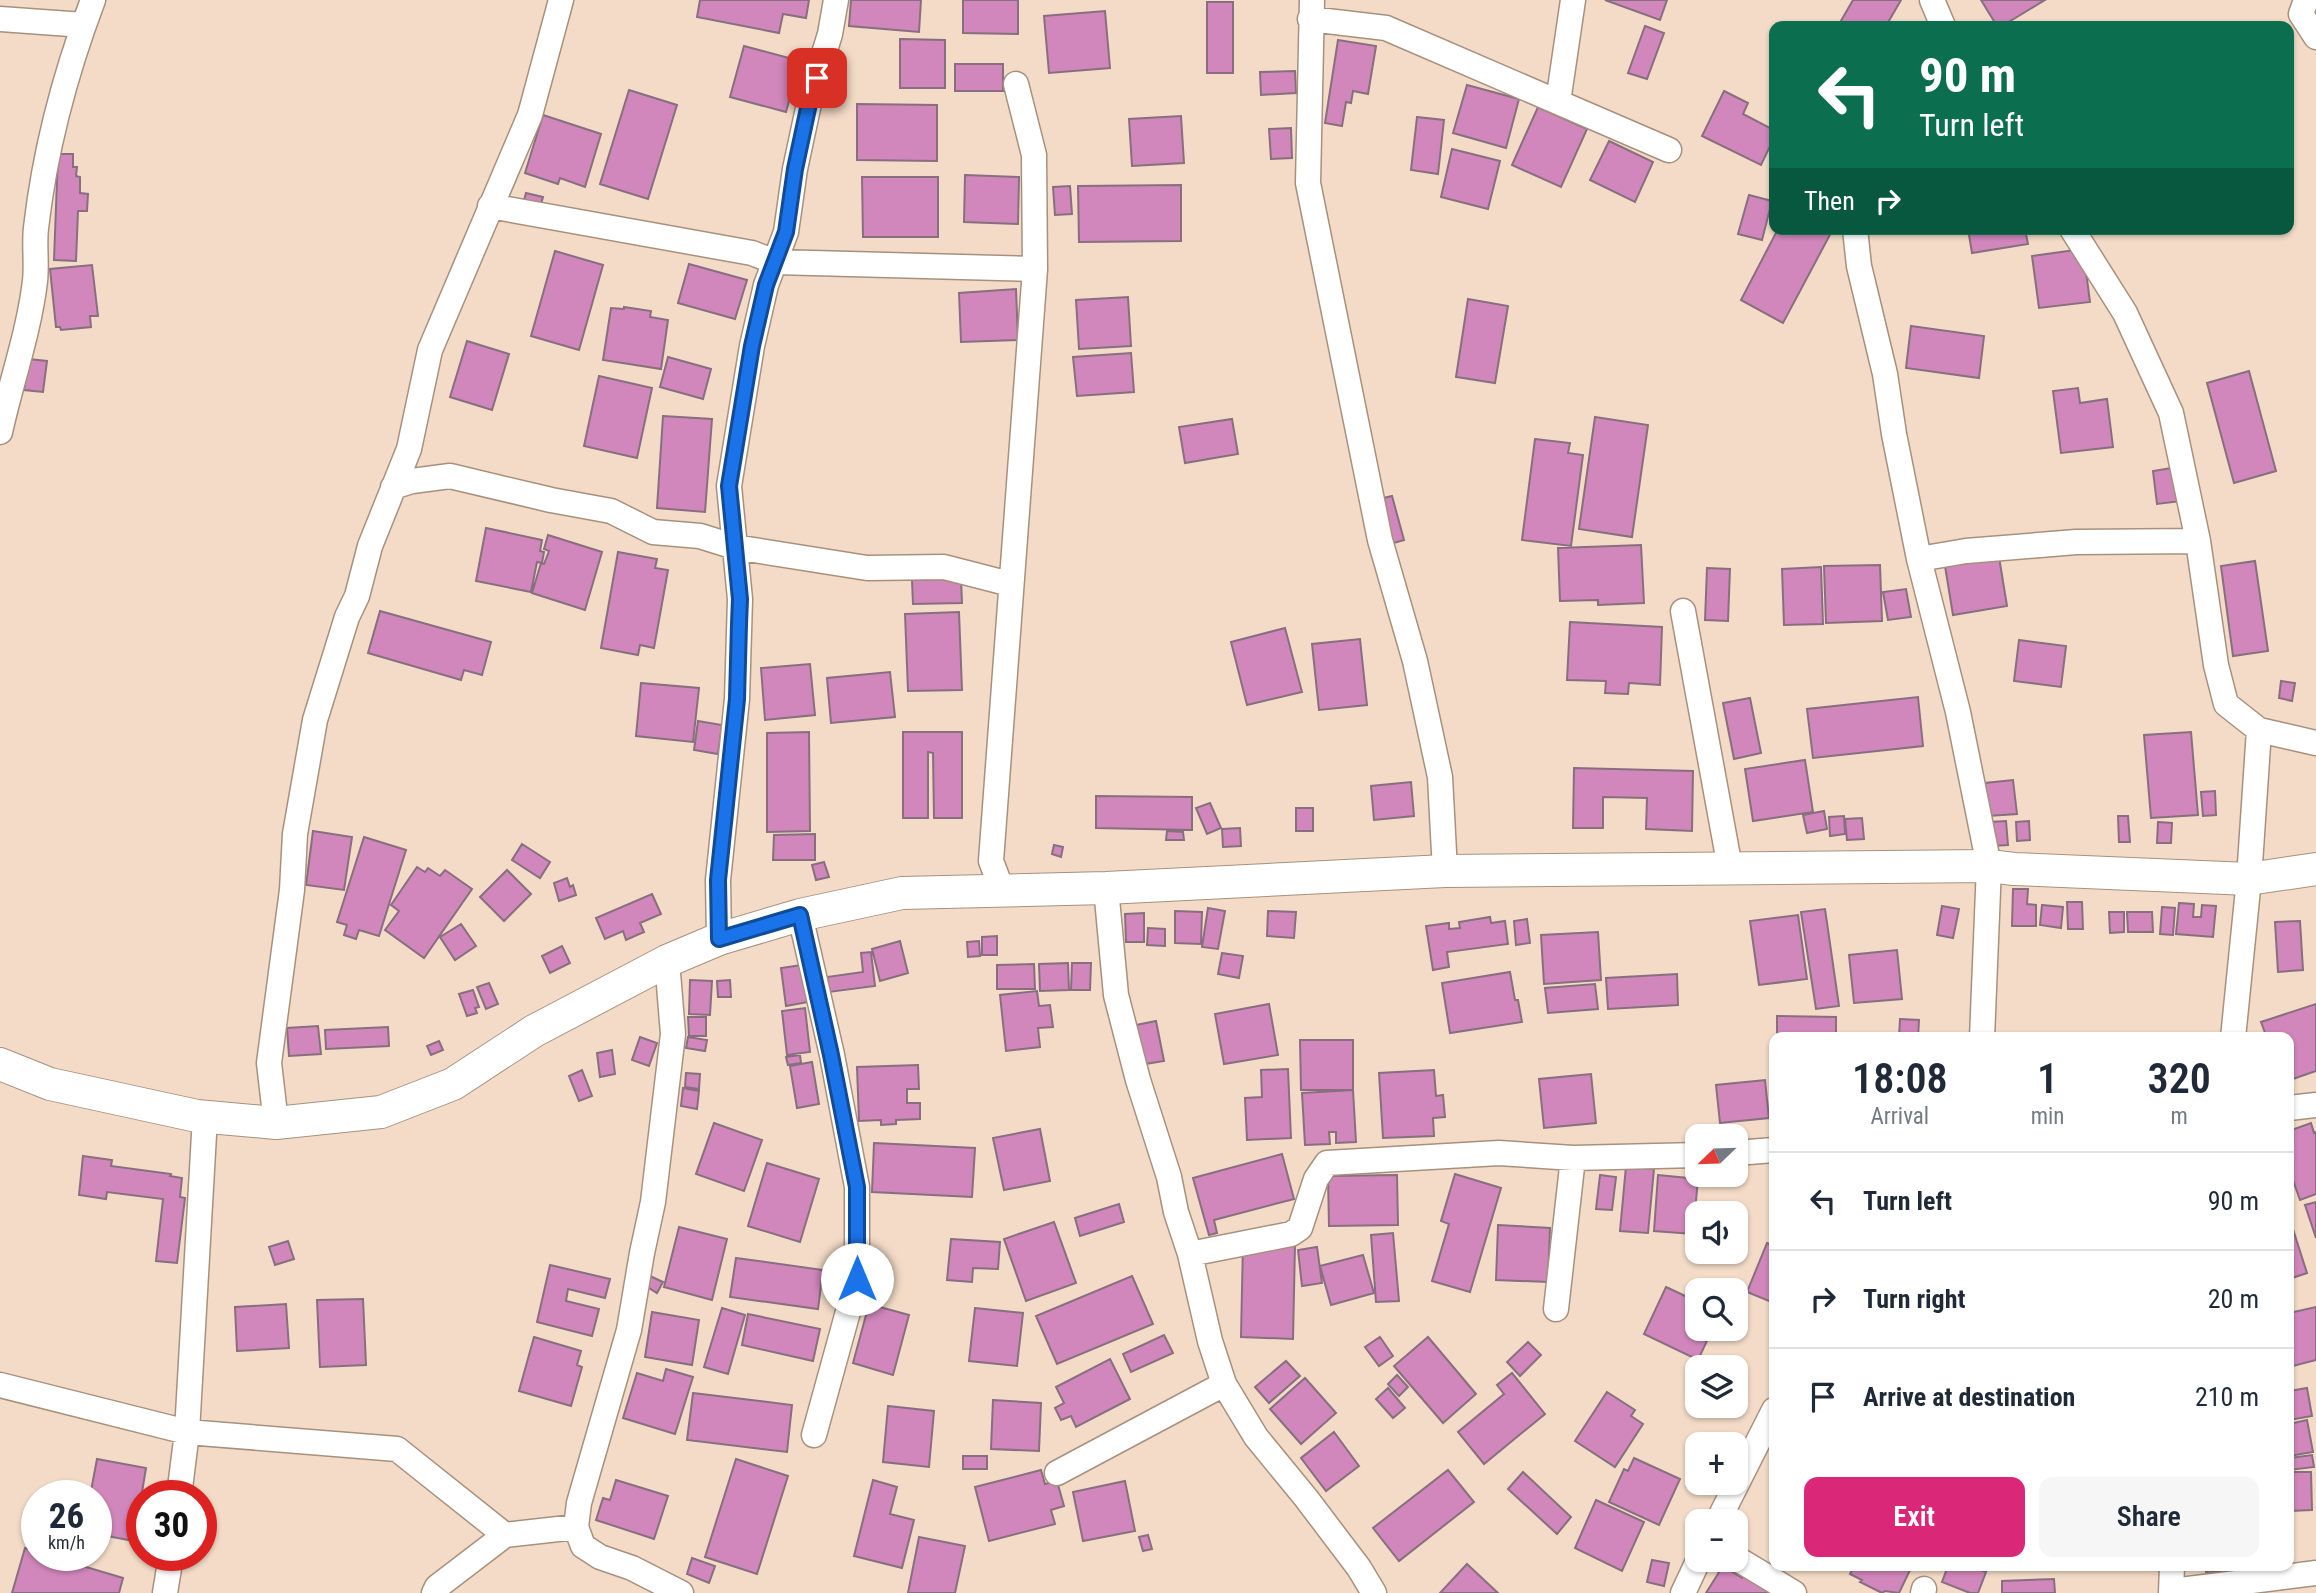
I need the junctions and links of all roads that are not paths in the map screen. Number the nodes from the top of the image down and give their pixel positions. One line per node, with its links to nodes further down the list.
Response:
1 (93, 0): 8 (street)
2 (561, 0): 13 (street)
3 (836, 0): 16 (street)
4 (1573, 0): 11 (street)
5 (2306, 0): 9 (street)
6 (1311, 10): 11 (street); 30 (street)
7 (0, 19): 8 (street)
8 (84, 25): 18 (street)
9 (2316, 37)
10 (1016, 84): 17 (street)
11 (1558, 102): 12 (street)
12 (1670, 150)
13 (490, 206): 16 (street); 19 (street)
14 (1856, 235): 22 (street)
15 (2076, 235): 20 (street)
16 (775, 262): 17 (street); 21 (street)
17 (1035, 269): 23 (street)
18 (0, 432)
19 (393, 487): 21 (street); 43 (street)
20 (2198, 541): 22 (street); 25 (street)
21 (735, 547): 23 (street); 35 (street)
22 (1919, 559): 27 (street)
23 (1010, 584): 33 (street)
24 (1683, 611): 28 (street)
25 (2259, 730): 26 (street); 31 (street)
26 (2316, 743)
27 (1989, 866): 28 (street); 31 (street); 37 (street)
28 (1730, 868): 30 (street)
29 (2316, 869): 31 (street)
30 (1445, 871): 32 (street)
31 (2249, 879): 38 (street)
32 (1106, 888): 33 (street); 48 (street)
33 (1002, 890): 34 (street)
34 (800, 915): 35 (street); 54 (street)
35 (719, 939): 36 (street)
36 (667, 961): 43 (street); 58 (street)
37 (1982, 1032)
38 (2234, 1032)
39 (0, 1064): 42 (street)
40 (2316, 1105): 41 (street)
41 (2294, 1107)
42 (205, 1116): 43 (street); 53 (street)
43 (276, 1123)
44 (1769, 1150): 45 (street)
45 (1748, 1152)
46 (1685, 1155): 47 (street)
47 (1573, 1158): 48 (street); 49 (street)
48 (1189, 1254): 50 (street)
49 (1556, 1309)
50 (1224, 1384): 55 (street); 69 (street)
51 (0, 1385): 53 (street)
52 (1769, 1420): 57 (street)
53 (187, 1432): 56 (street); 59 (street)
54 (814, 1435)
55 (1056, 1472)
56 (181, 1480)
57 (1724, 1509)
58 (576, 1527): 59 (street); 68 (street)
59 (505, 1535): 67 (street)
60 (1748, 1565): 71 (street)
61 (168, 1571): 66 (street)
62 (2172, 1571): 65 (street)
63 (1693, 1572): 70 (street)
64 (2316, 1573): 65 (street)
65 (2171, 1592)
66 (164, 1593)
67 (434, 1593)
68 (681, 1593)
69 (1374, 1593)
70 (1683, 1593)
71 (1794, 1593)

